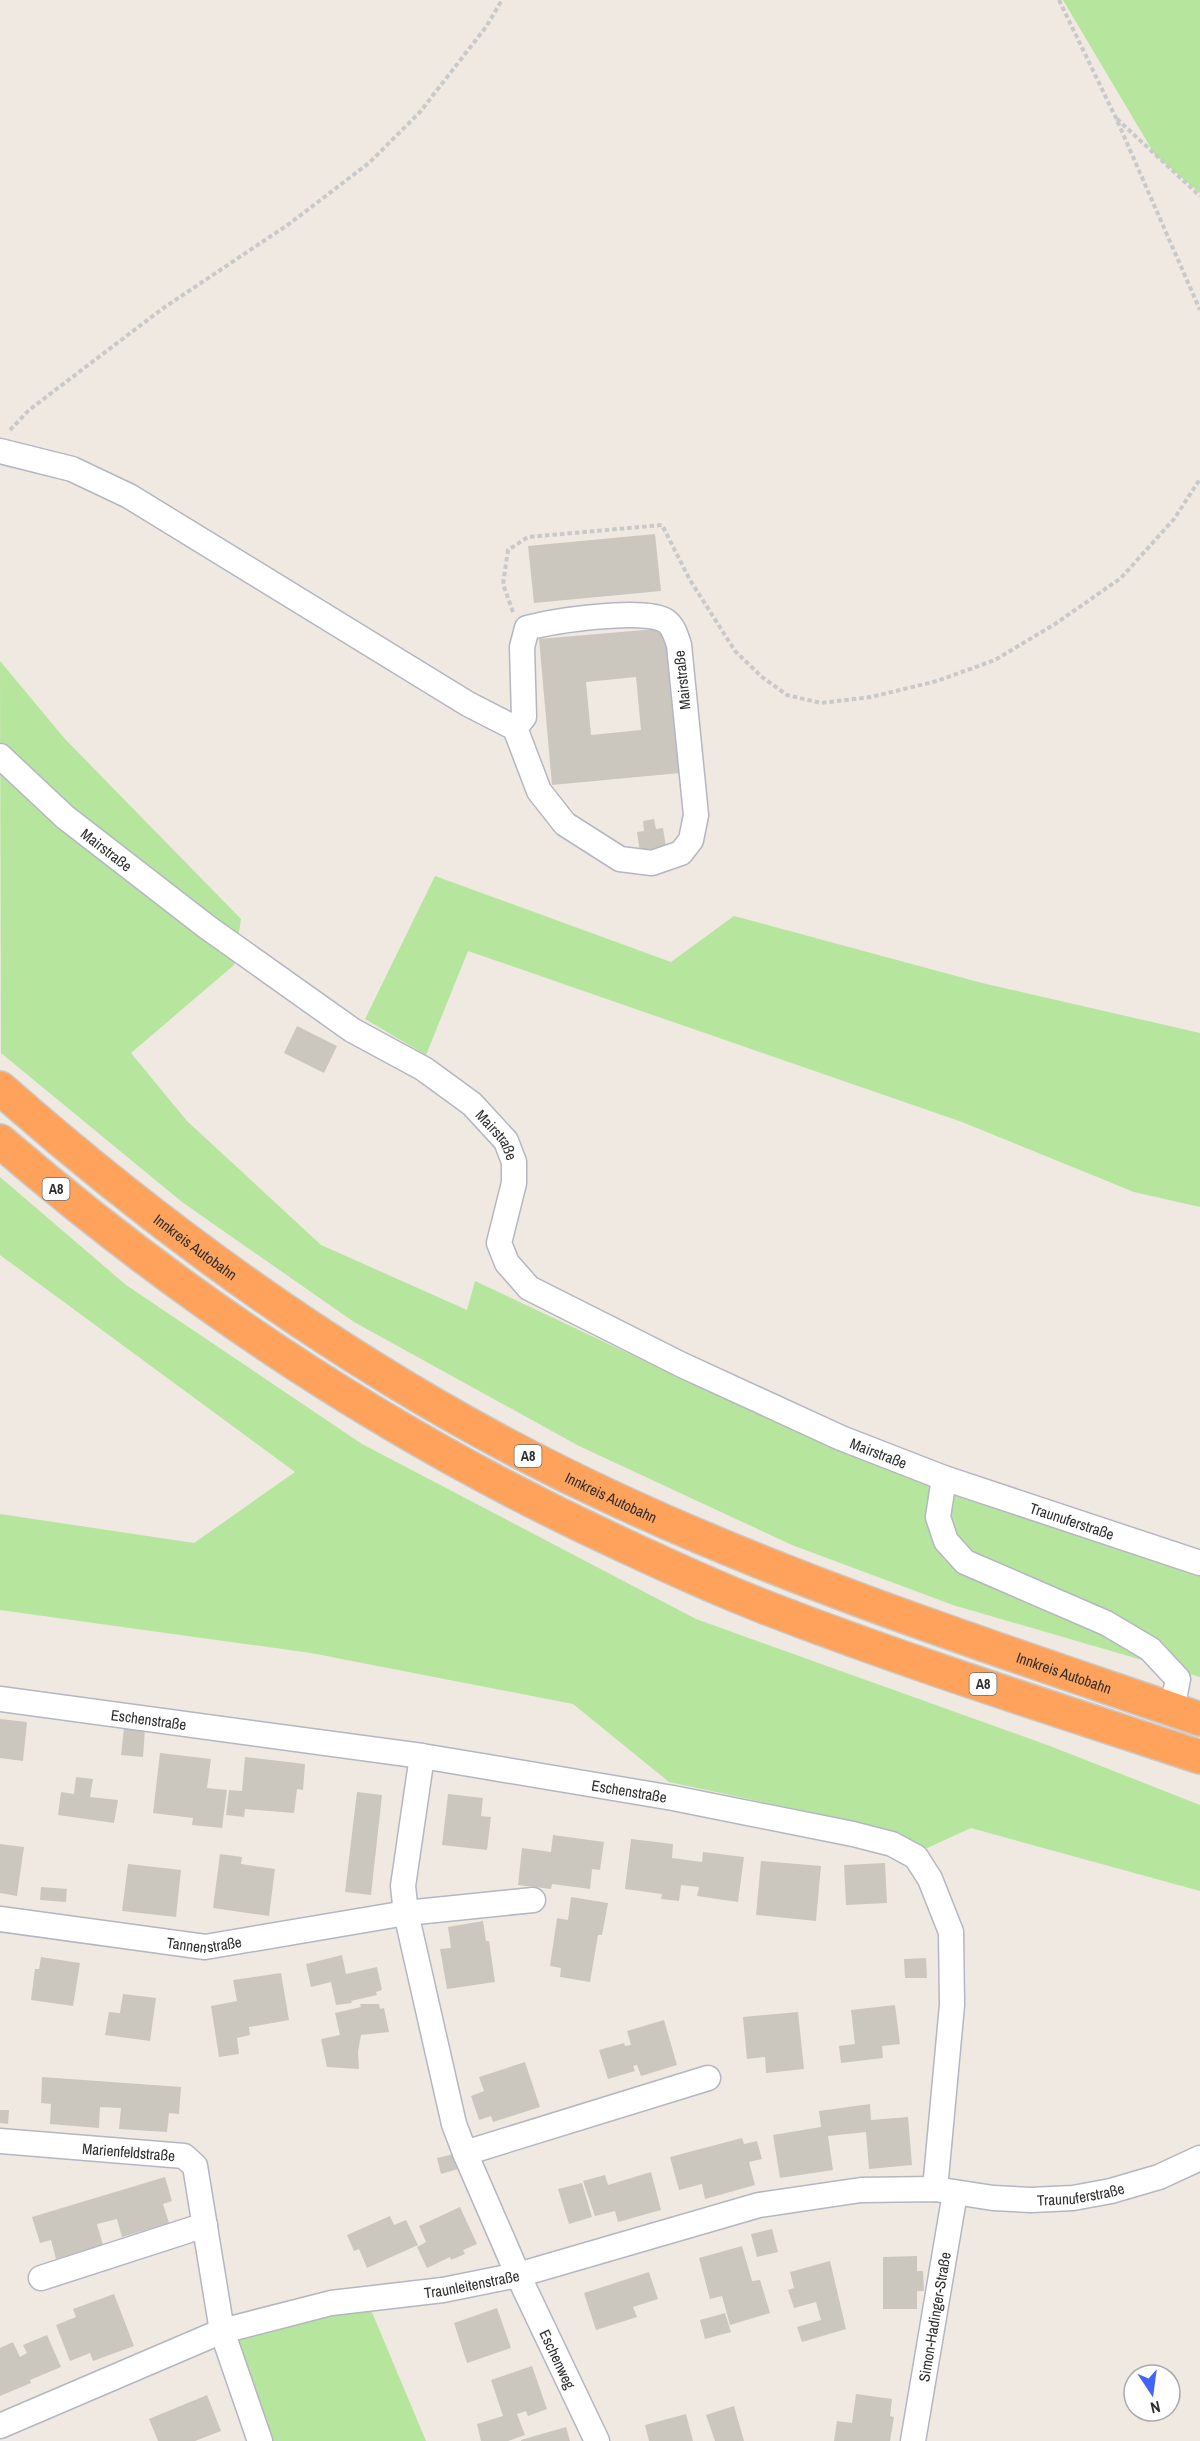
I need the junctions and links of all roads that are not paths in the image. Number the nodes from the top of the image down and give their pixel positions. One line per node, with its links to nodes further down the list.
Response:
1 (4, 442): 2 (street)
2 (515, 728): 2 (street, Mairstraße)
3 (0, 756): 6 (street, Mairstraße)
4 (0, 1088): 9 (highway, Innkreis Autobahn / A8)
5 (0, 1141): 11 (highway, A8)
6 (944, 1478): 7 (street, Traunuferstraße); 9 (street)
7 (1200, 1563)
8 (0, 1699): 10 (street, Eschenstraße)
9 (1186, 1714)
10 (422, 1756): 13 (street); 19 (street, Eschenstraße)
11 (1200, 1757)
12 (533, 1900): 13 (street, Tannenstraße)
13 (406, 1913): 14 (street, Tannenstraße); 17 (street)
14 (0, 1919)
15 (708, 2078): 17 (street)
16 (0, 2141): 20 (street, Marienfeldstraße)
17 (465, 2153): 21 (street)
18 (1200, 2158): 19 (street, Traunuferstraße)
19 (945, 2191): 21 (street, Traunleitenstraße); 27 (street, Simon-Hadinger-Straße)
20 (205, 2225): 22 (street); 23 (street, Marienfeldstraße)
21 (518, 2275): 23 (street, Traunleitenstraße); 26 (street, Eschenweg)
22 (41, 2278)
23 (222, 2331): 24 (street, Traunleitenstraße); 25 (street, Marienfeldstraße)
24 (0, 2426)
25 (260, 2441)
26 (597, 2441)
27 (913, 2441)

